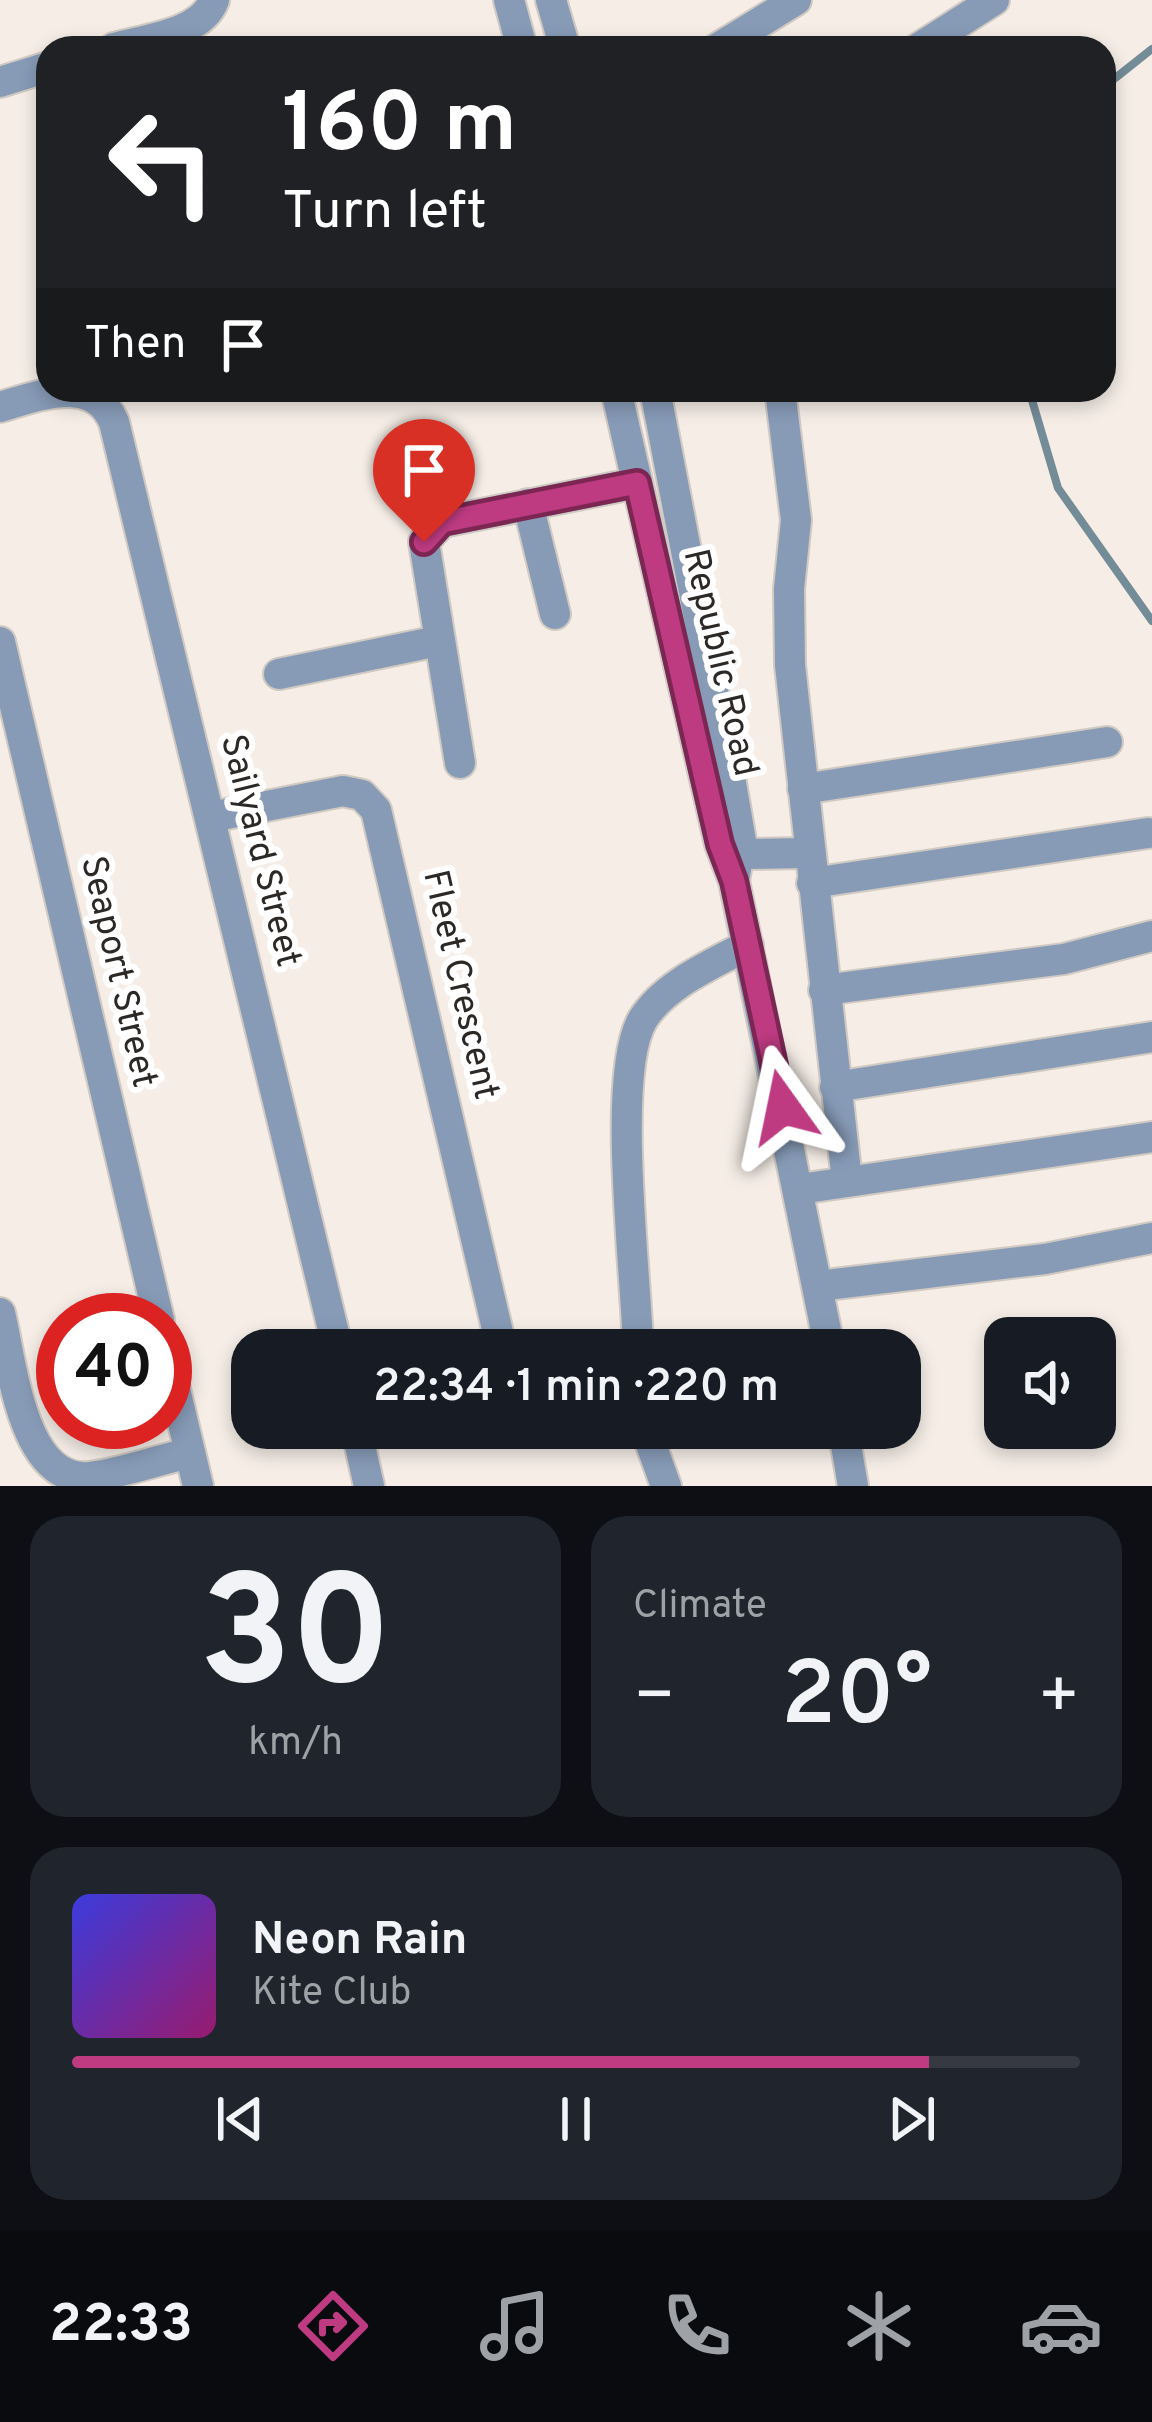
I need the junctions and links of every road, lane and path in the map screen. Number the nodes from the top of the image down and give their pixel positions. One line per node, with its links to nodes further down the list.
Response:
1 (214, 0): 6 (street)
2 (509, 0): 7 (street)
3 (551, 0): 8 (street)
4 (796, 0): 9 (street)
5 (994, 0): 10 (street)
6 (154, 36)
7 (519, 36)
8 (562, 36)
9 (738, 36)
10 (938, 36)
11 (36, 72): 12 (street)
12 (0, 82)
13 (36, 400): 18 (street)
14 (99, 402): 28 (street, Sailyard Street)
15 (619, 402): 19 (street, Republic Road)
16 (657, 402): 30 (street, Republic Road)
17 (781, 402): 27 (street)
18 (0, 407)
19 (637, 483): 20 (street); 30 (street, Republic Road)
20 (528, 504): 21 (street); 23 (street)
21 (555, 614)
22 (0, 641): 42 (street, Seaport Street)
23 (438, 641): 24 (street); 26 (street)
24 (279, 674)
25 (1107, 742): 27 (street)
26 (460, 763)
27 (803, 789): 31 (street)
28 (211, 817): 44 (street, Sailyard Street); 45 (street, Fleet Crescent)
29 (1148, 833): 31 (street)
30 (736, 868): 31 (street); 33 (street, Republic Road)
31 (810, 868): 34 (street)
32 (1152, 936): 34 (street)
33 (748, 945): 39 (street, Republic Road); 46 (street)
34 (824, 990): 36 (street)
35 (1152, 1037): 36 (street)
36 (836, 1087): 38 (street)
37 (1152, 1137): 38 (street)
38 (847, 1181): 39 (street)
39 (800, 1189): 41 (street, Republic Road)
40 (1152, 1238): 41 (street)
41 (818, 1286): 47 (street, Republic Road)
42 (153, 1293)
43 (0, 1313): 52 (street)
44 (333, 1329)
45 (497, 1329)
46 (637, 1329)
47 (826, 1329)
48 (189, 1449): 52 (street)
49 (361, 1449): 54 (street)
50 (653, 1449): 55 (street)
51 (847, 1449): 56 (street)
52 (190, 1453): 53 (street)
53 (198, 1486)
54 (369, 1486)
55 (667, 1486)
56 (853, 1486)

